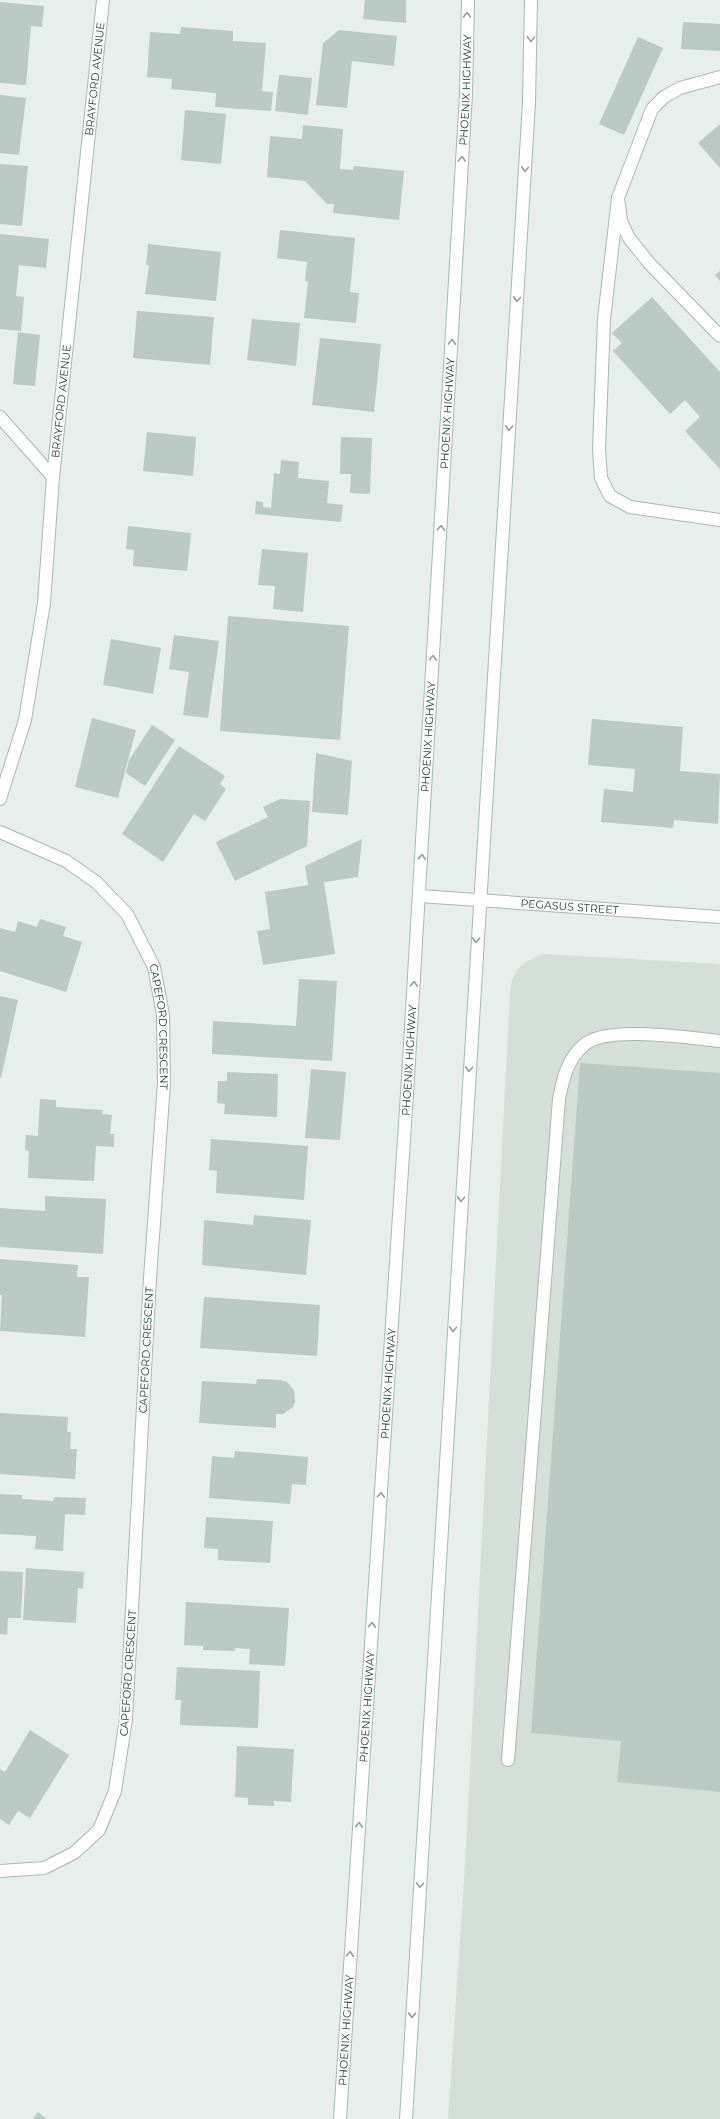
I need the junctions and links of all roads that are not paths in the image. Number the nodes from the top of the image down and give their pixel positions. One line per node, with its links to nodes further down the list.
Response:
1 (103, 0): 8 (main road, BRAYFORD AVENUE)
2 (468, 0): 12 (main road, PHOENIX HIGHWAY, one-way to 2)
3 (531, 0): 13 (main road, one-way to 13)
4 (720, 77): 5 (main road)
5 (618, 198): 6 (main road); 9 (main road)
6 (720, 336)
7 (0, 417): 8 (main road)
8 (53, 477): 10 (main road, BRAYFORD AVENUE)
9 (720, 520)
10 (0, 799)
11 (0, 832): 17 (main road, CAPEFORD CRESCENT)
12 (420, 896): 13 (main road, PEGASUS STREET); 18 (main road, PHOENIX HIGHWAY, one-way to 12)
13 (479, 901): 14 (main road, PEGASUS STREET); 19 (main road, one-way to 19)
14 (720, 917)
15 (720, 1040): 16 (main road)
16 (508, 1760)
17 (0, 1871)
18 (340, 2119)
19 (406, 2119)

